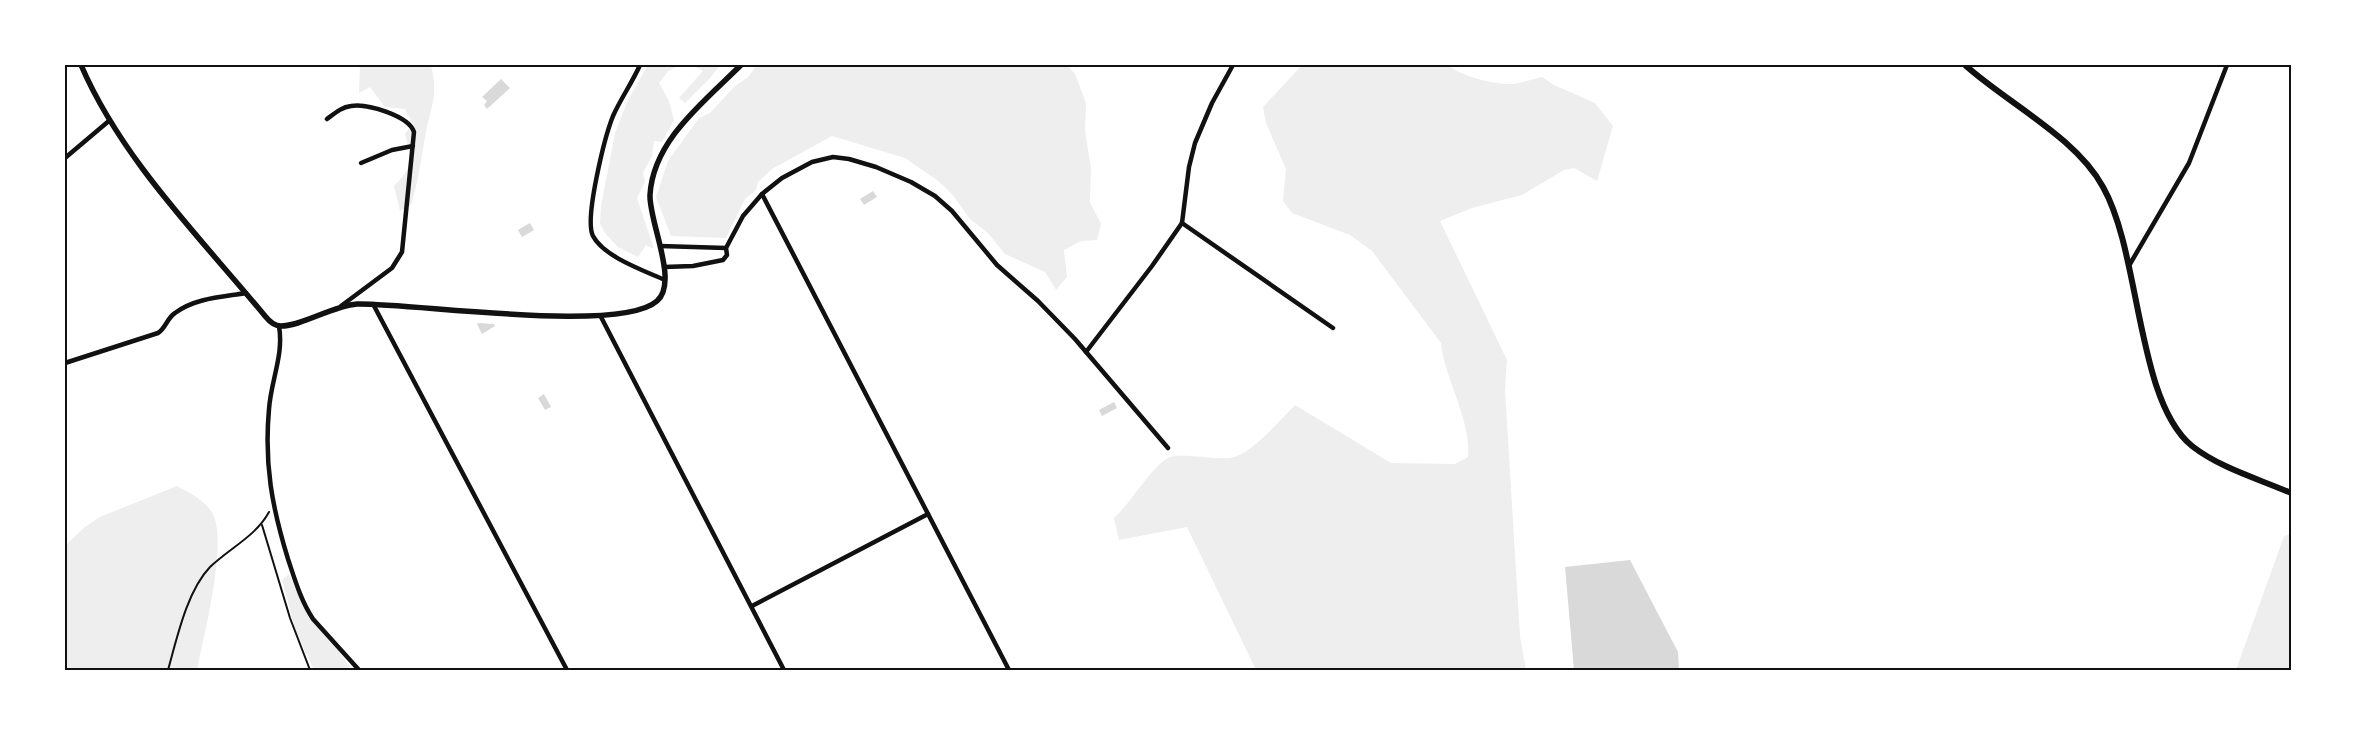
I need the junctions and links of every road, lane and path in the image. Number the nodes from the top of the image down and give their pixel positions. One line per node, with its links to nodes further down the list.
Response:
1 (81, 65): 8 (street)
2 (640, 65): 18 (street)
3 (740, 65): 14 (street)
4 (1233, 65): 13 (street)
5 (1965, 65): 16 (main road)
6 (2227, 65): 16 (street)
7 (327, 118): 9 (street)
8 (110, 120): 10 (street); 19 (street)
9 (413, 146): 11 (street); 21 (street)
10 (65, 158)
11 (361, 163)
12 (762, 194): 15 (street); 25 (street); 30 (street)
13 (1182, 223): 24 (street); 25 (street)
14 (660, 246): 15 (street); 17 (street)
15 (726, 248): 17 (street)
16 (2130, 264): 28 (main road)
17 (664, 267): 18 (street)
18 (665, 280): 22 (street)
19 (246, 293): 23 (street); 26 (street)
20 (374, 304): 21 (street); 22 (street); 36 (street)
21 (341, 306): 23 (street)
22 (601, 316): 32 (street)
23 (279, 326): 29 (street)
24 (1333, 328)
25 (1086, 352): 27 (street)
26 (65, 363)
27 (1168, 448)
28 (2291, 493)
29 (273, 506): 31 (path); 35 (street)
30 (928, 514): 32 (street); 38 (street)
31 (262, 525): 33 (path); 34 (path)
32 (752, 606): 37 (street)
33 (168, 670)
34 (310, 670)
35 (358, 670)
36 (567, 670)
37 (784, 670)
38 (1009, 670)

